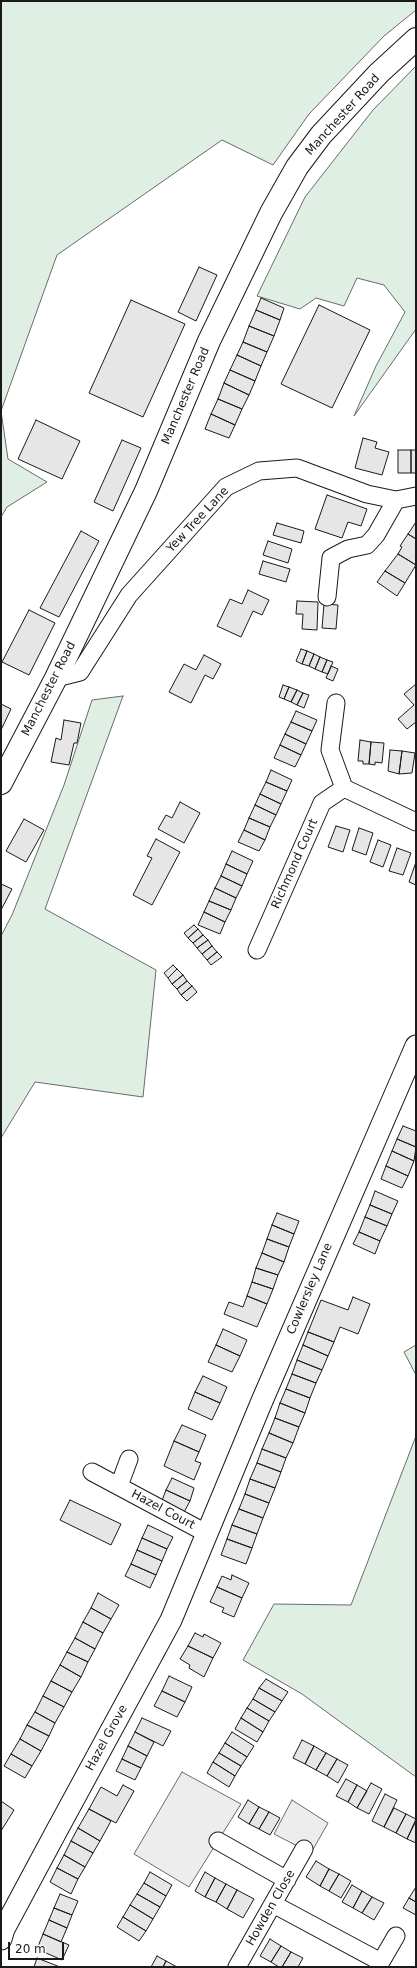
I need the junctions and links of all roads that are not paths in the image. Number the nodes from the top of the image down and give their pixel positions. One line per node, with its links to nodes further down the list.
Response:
1 (416, 38): 5 (main road, Manchester Road)
2 (416, 496): 3 (street, Yew Tree Lane)
3 (396, 500): 4 (street); 5 (street, Yew Tree Lane)
4 (327, 597)
5 (56, 678): 7 (main road, Manchester Road)
6 (336, 703): 8 (street)
7 (1, 784)
8 (344, 788): 9 (street); 10 (street, Richmond Court)
9 (416, 822)
10 (256, 950)
11 (416, 1046): 15 (street, Cowlersley Lane)
12 (129, 1459): 14 (street, Hazel Court)
13 (92, 1472): 14 (street, Hazel Court)
14 (119, 1486): 15 (street, Hazel Court)
15 (206, 1533): 21 (street, Hazel Grove)
16 (218, 1841): 18 (street)
17 (304, 1849): 18 (street, Howden Close)
18 (287, 1880): 19 (street, Howden Close)
19 (273, 1904): 22 (street); 23 (street, Howden Close)
20 (396, 1936): 22 (street)
21 (1, 1939)
22 (380, 1964)
23 (237, 1967)

